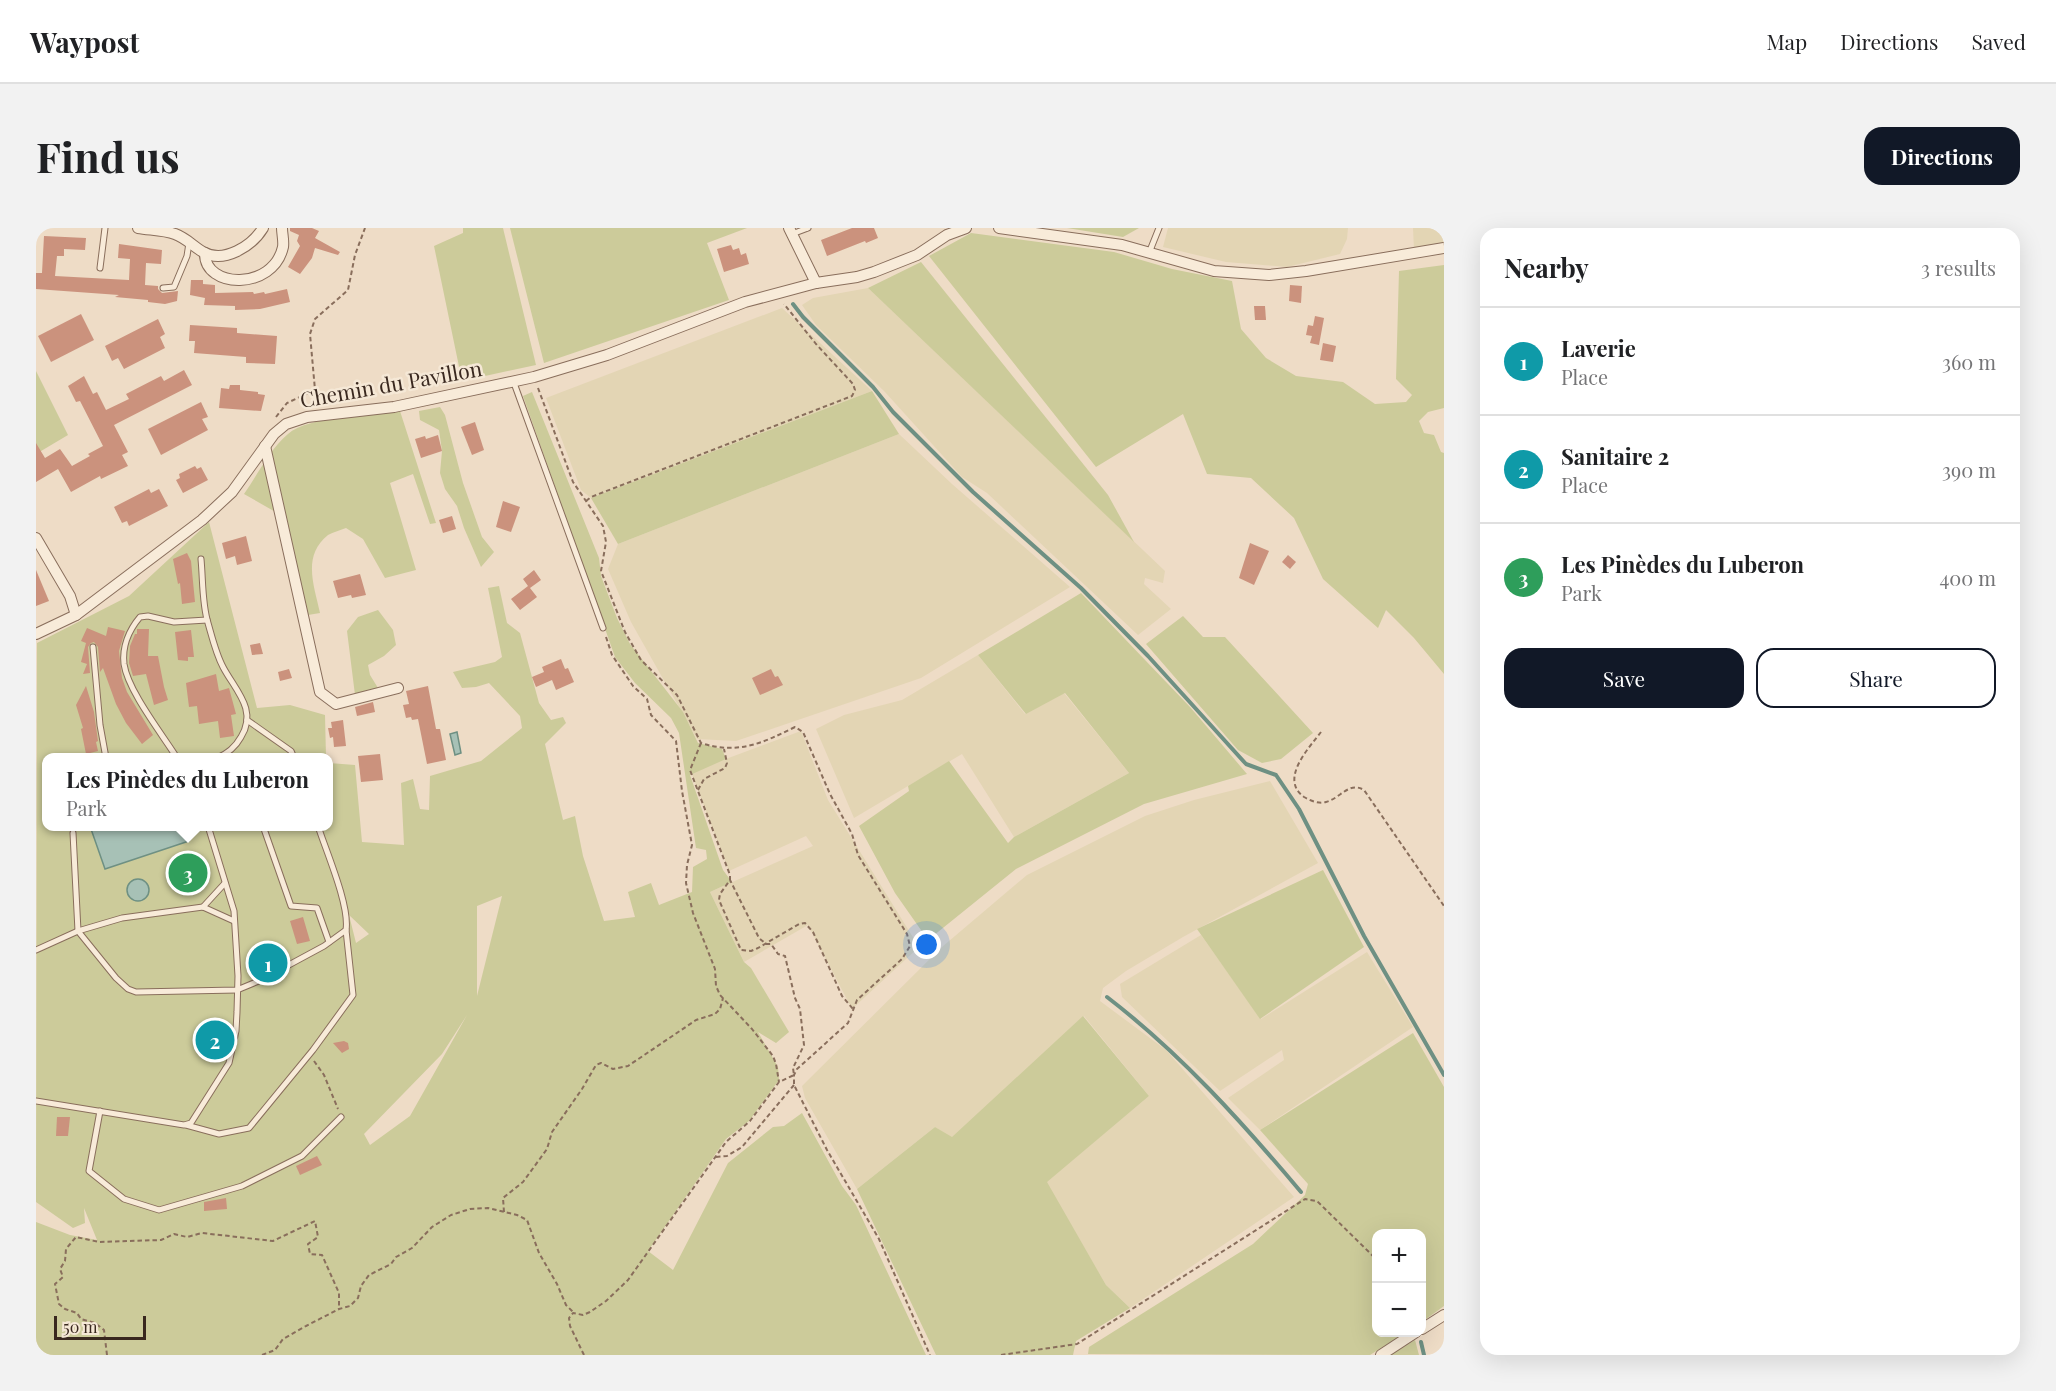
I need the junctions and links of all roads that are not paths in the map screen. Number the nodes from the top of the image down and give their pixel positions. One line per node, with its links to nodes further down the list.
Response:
1 (105, 228): 14 (lane)
2 (138, 228): 10 (street)
3 (263, 228): 12 (street)
4 (282, 228): 12 (street)
5 (808, 228): 9 (lane)
6 (966, 228): 15 (street, Chemin du Pavillon)
7 (999, 228): 13 (street)
8 (1159, 228): 13 (lane)
9 (790, 231): 15 (street)
10 (190, 242): 12 (street); 16 (lane)
11 (1444, 248): 13 (street)
12 (205, 253)
13 (1149, 253)
14 (100, 268)
15 (816, 284): 17 (street, Chemin du Pavillon)
16 (163, 288)
17 (514, 382): 18 (street, Chemin du Pavillon); 23 (lane)
18 (265, 446): 21 (street, Chemin du Pavillon); 26 (street)
19 (36, 538): 21 (street)
20 (201, 559): 22 (lane)
21 (76, 615): 24 (street, Chemin du Pavillon)
22 (207, 620): 27 (lane); 29 (lane)
23 (603, 628)
24 (36, 634)
25 (93, 647): 28 (lane)
26 (398, 688)
27 (247, 720): 30 (lane); 31 (lane)
28 (105, 753)
29 (174, 753)
30 (226, 753)
31 (292, 753)
32 (209, 831): 36 (lane)
33 (265, 831): 41 (lane)
34 (320, 831): 39 (lane)
35 (73, 833): 40 (lane)
36 (225, 883): 37 (lane); 38 (lane)
37 (203, 907): 38 (lane); 40 (lane)
38 (234, 921): 43 (lane)
39 (346, 930): 41 (lane); 47 (lane)
40 (78, 931): 42 (lane); 43 (lane)
41 (329, 942): 43 (lane)
42 (36, 950)
43 (237, 990): 47 (lane)
44 (36, 1101): 45 (lane)
45 (100, 1111): 46 (lane); 47 (lane)
46 (341, 1117)
47 (184, 1125)
48 (1444, 1316): 49 (street)
49 (1426, 1327)
50 (1408, 1337): 51 (street)
51 (1381, 1355)

